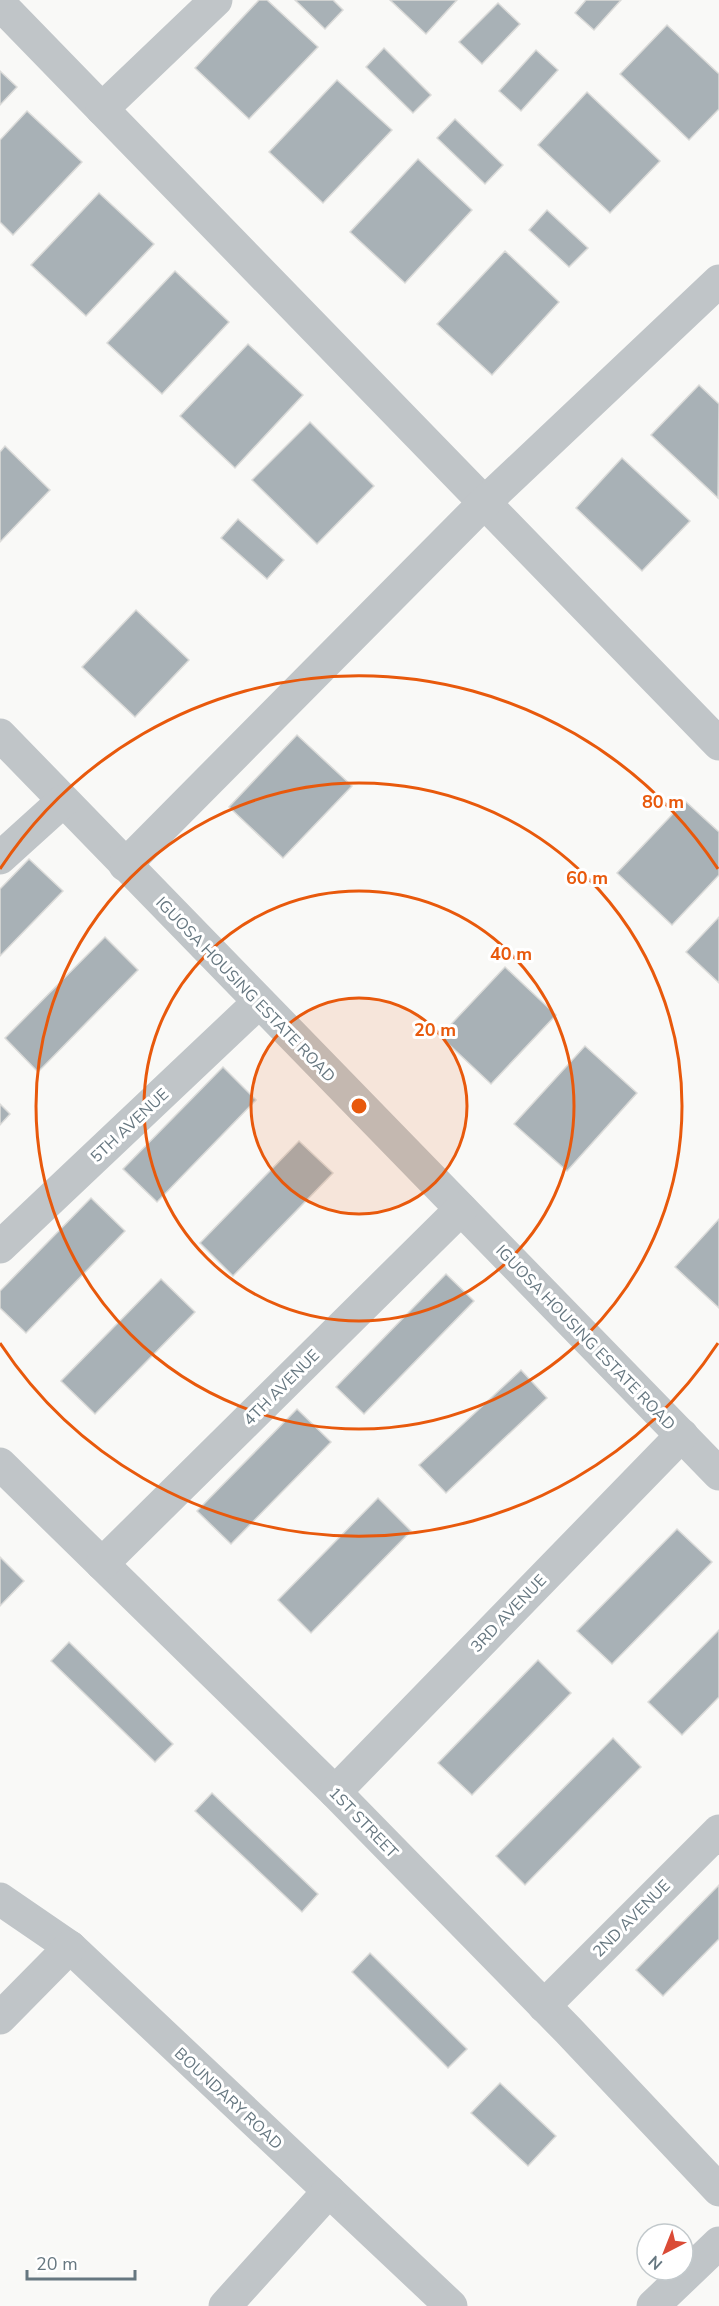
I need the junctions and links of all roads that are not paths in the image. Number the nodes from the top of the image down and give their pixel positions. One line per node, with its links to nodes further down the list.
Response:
1 (216, 0): 3 (street)
2 (0, 4): 3 (street)
3 (102, 110): 5 (street)
4 (719, 281): 5 (street)
5 (484, 503): 7 (street); 10 (street)
6 (0, 735): 8 (street, IGUOSA HOUSING ESTATE ROAD)
7 (719, 744)
8 (63, 801): 9 (street); 10 (street, IGUOSA HOUSING ESTATE ROAD)
9 (0, 858)
10 (125, 866): 11 (street, IGUOSA HOUSING ESTATE ROAD)
11 (258, 1002): 12 (street, IGUOSA HOUSING ESTATE ROAD); 13 (street, 5TH AVENUE)
12 (460, 1209): 14 (street, IGUOSA HOUSING ESTATE ROAD); 17 (street, 4TH AVENUE)
13 (0, 1247)
14 (682, 1435): 16 (street, IGUOSA HOUSING ESTATE ROAD); 18 (street, 3RD AVENUE)
15 (0, 1464): 17 (street, 1ST STREET)
16 (719, 1474)
17 (102, 1564): 18 (street, 1ST STREET)
18 (335, 1792): 22 (street, 1ST STREET)
19 (719, 1831): 22 (street, 2ND AVENUE)
20 (0, 1899): 21 (street, BOUNDARY ROAD)
21 (70, 1947): 23 (street); 25 (street, BOUNDARY ROAD)
22 (544, 2006): 24 (street, 1ST STREET)
23 (0, 2018)
24 (719, 2190)
25 (328, 2192): 27 (street); 28 (street, BOUNDARY ROAD)
26 (719, 2243): 29 (street)
27 (225, 2306)
28 (451, 2306)
29 (653, 2306)

